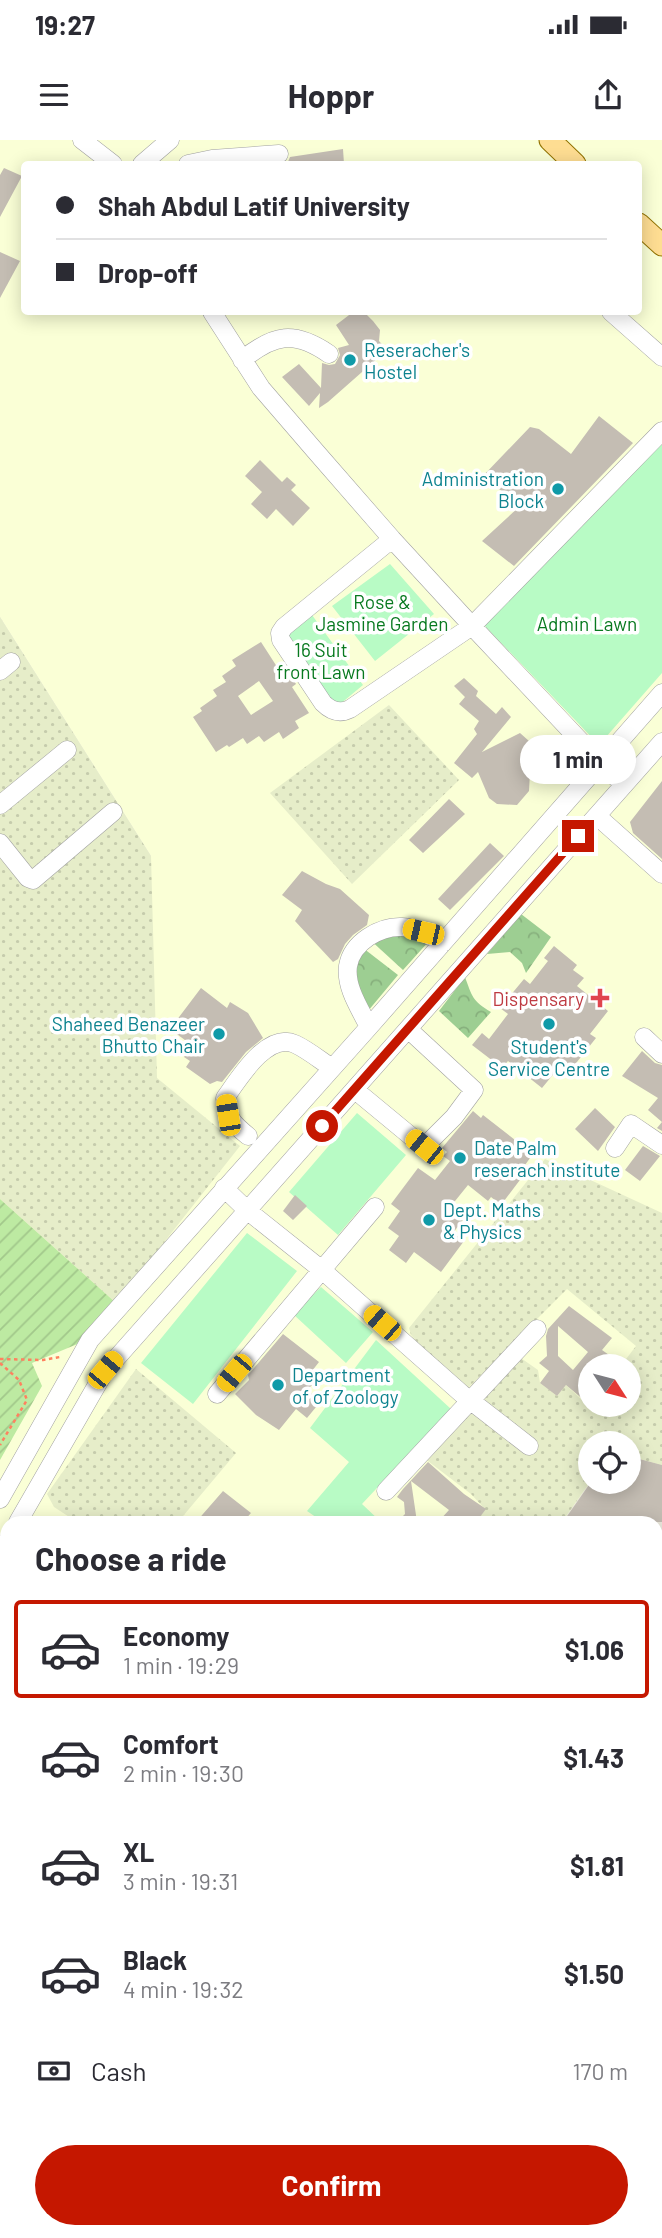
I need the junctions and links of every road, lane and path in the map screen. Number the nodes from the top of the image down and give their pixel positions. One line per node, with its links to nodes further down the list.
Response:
1 (82, 140): 5 (street)
2 (170, 140): 6 (street)
3 (551, 140): 8 (main road)
4 (278, 154): 7 (street)
5 (109, 161)
6 (146, 161)
7 (202, 161)
8 (572, 161)
9 (642, 227): 10 (main road)
10 (662, 245)
11 (214, 315): 15 (street)
12 (614, 315): 14 (street)
13 (329, 354): 15 (street)
14 (662, 357)
15 (242, 360): 17 (street)
16 (662, 431): 18 (street)
17 (392, 539): 18 (street); 18 (street)
18 (472, 626): 22 (street)
19 (662, 693): 22 (street)
20 (662, 742): 23 (street)
21 (67, 750): 24 (street)
22 (601, 763): 23 (street); 29 (street)
23 (624, 785): 26 (street)
24 (0, 805)
25 (113, 813): 27 (street)
26 (597, 816): 28 (street); 31 (street)
27 (0, 843)
28 (662, 874)
29 (443, 943): 30 (street); 30 (street)
30 (369, 1027): 34 (street)
31 (408, 1029): 35 (street); 35 (street)
32 (643, 1037): 33 (street)
33 (662, 1054)
34 (332, 1068): 36 (street); 39 (street)
35 (355, 1090): 41 (street)
36 (248, 1136)
37 (662, 1145): 38 (street)
38 (615, 1148)
39 (224, 1188): 41 (street); 51 (street)
40 (375, 1208): 42 (street)
41 (248, 1211): 42 (street); 53 (street)
42 (322, 1270): 46 (street); 47 (street)
43 (537, 1329): 47 (street)
44 (65, 1357): 45 (path)
45 (0, 1361): 48 (path)
46 (217, 1394)
47 (471, 1401): 49 (street); 50 (street)
48 (0, 1445)
49 (529, 1446)
50 (386, 1491)
51 (0, 1498): 52 (street)
52 (20, 1516)
53 (22, 1516)

